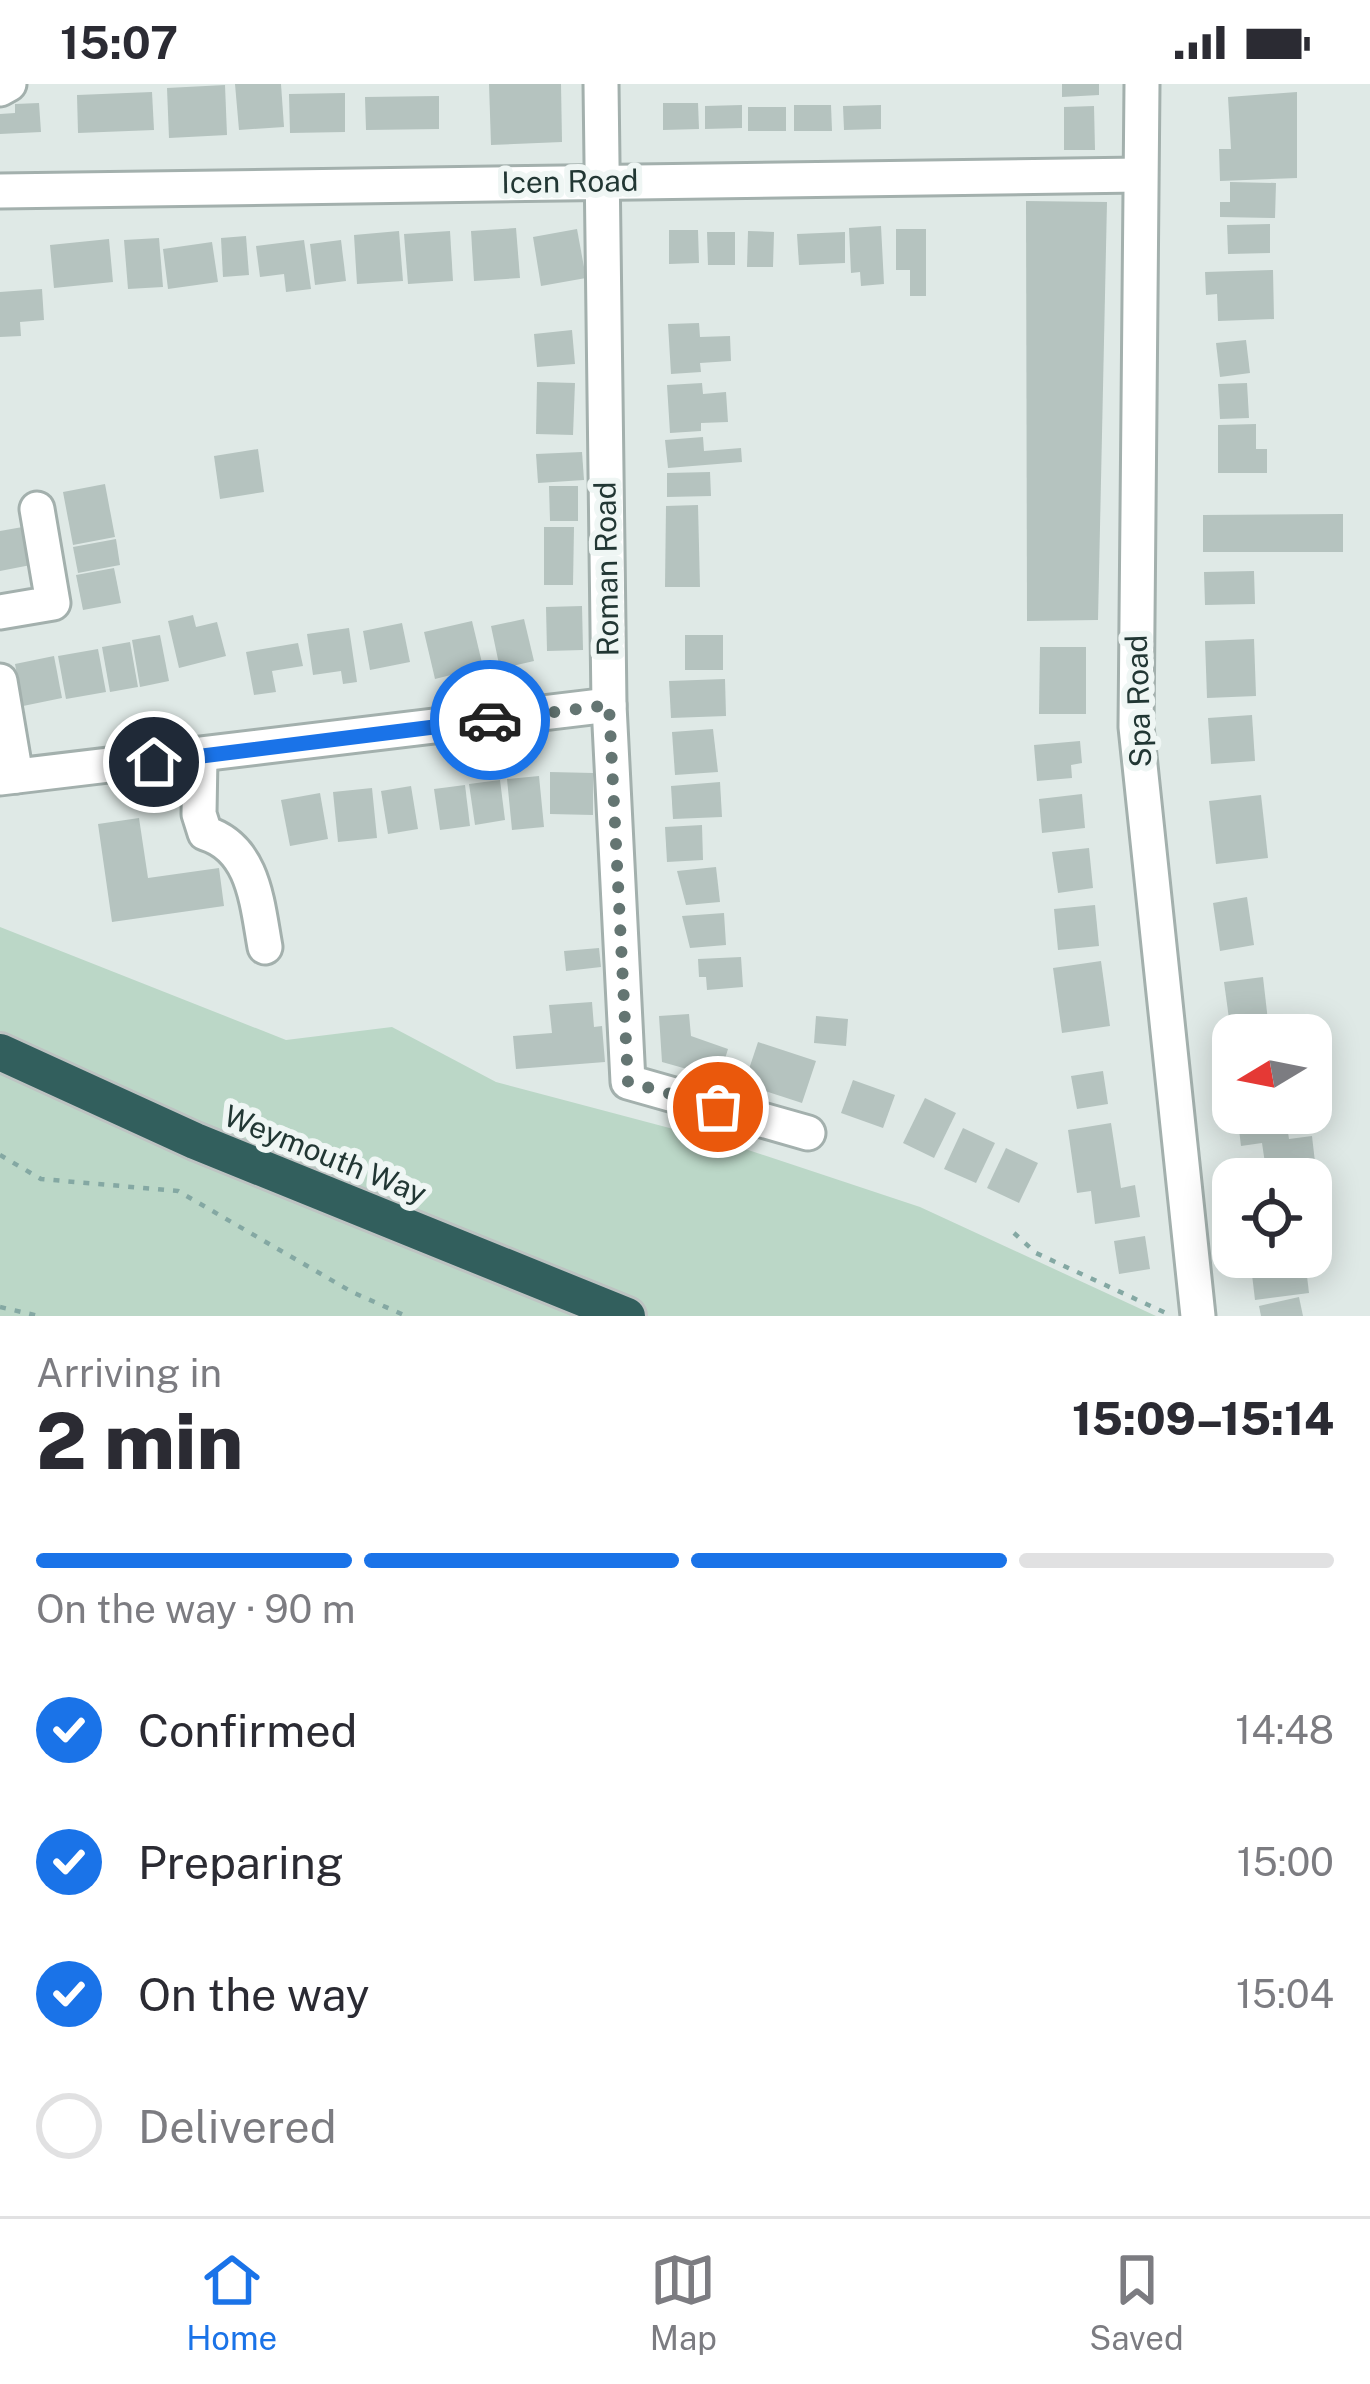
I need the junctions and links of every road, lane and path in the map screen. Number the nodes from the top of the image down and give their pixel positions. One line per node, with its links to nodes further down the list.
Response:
1 (9, 84): 4 (street)
2 (601, 84): 6 (street, Roman Road)
3 (1142, 84): 5 (street, Spa Road)
4 (0, 89)
5 (1140, 175): 6 (street, Icen Road); 24 (street, Spa Road)
6 (602, 182): 7 (street, Icen Road); 11 (street, Roman Road)
7 (0, 191)
8 (37, 509): 9 (street)
9 (0, 612)
10 (0, 681): 13 (street)
11 (609, 705): 12 (street); 16 (street, Roman Road)
12 (200, 757): 13 (street); 14 (street)
13 (8, 777)
14 (265, 947)
15 (0, 1052): 22 (highway, Weymouth Way)
16 (808, 1133)
17 (0, 1155): 21 (path)
18 (1014, 1233): 23 (path)
19 (0, 1307): 20 (path)
20 (39, 1316)
21 (406, 1316)
22 (627, 1316)
23 (1174, 1316)
24 (1198, 1316)

